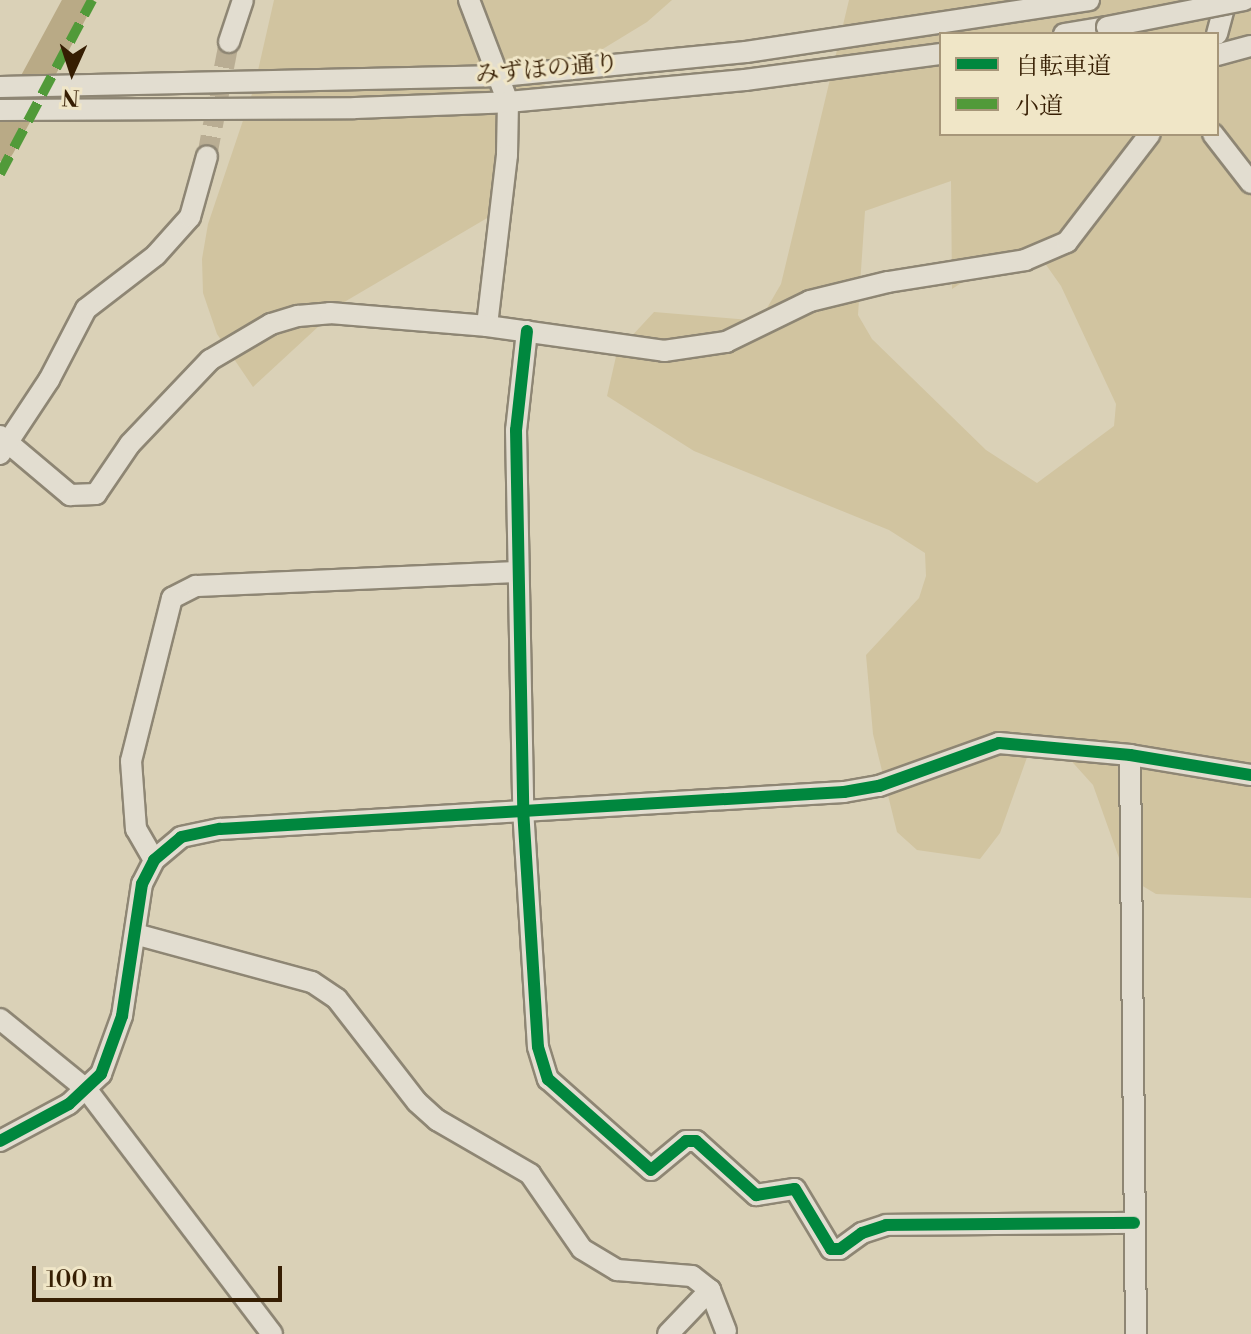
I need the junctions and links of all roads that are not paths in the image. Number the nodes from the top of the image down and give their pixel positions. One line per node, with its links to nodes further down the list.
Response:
1 (243, 0): 8 (street)
2 (469, 0): 12 (street)
3 (1089, 0): 12 (street, みずほの通り)
4 (1226, 0): 7 (street)
5 (1244, 0): 6 (street, bridge)
6 (1076, 32)
7 (1218, 32)
8 (229, 42)
9 (1251, 46): 11 (street)
10 (939, 54): 14 (street, みずほの通り)
11 (1219, 54)
12 (501, 76): 13 (street, みずほの通り); 14 (street)
13 (0, 87)
14 (508, 102): 15 (street, みずほの通り); 20 (street)
15 (0, 110)
16 (1149, 136): 21 (street)
17 (1215, 136): 19 (street)
18 (207, 156): 22 (street)
19 (1251, 183)
20 (487, 326): 21 (street); 22 (street)
21 (527, 331): 23 (street)
22 (3, 444)
23 (518, 572): 26 (street); 27 (street)
24 (1130, 755): 25 (street); 26 (street); 32 (street)
25 (1251, 775)
26 (523, 809): 27 (street); 32 (street)
27 (154, 860): 28 (street)
28 (135, 934): 30 (street); 33 (street)
29 (0, 1019): 30 (street)
30 (87, 1090): 31 (street); 35 (street)
31 (0, 1141)
32 (1134, 1223): 37 (street)
33 (710, 1290): 34 (street); 36 (street)
34 (726, 1331)
35 (272, 1334)
36 (668, 1334)
37 (1136, 1334)

